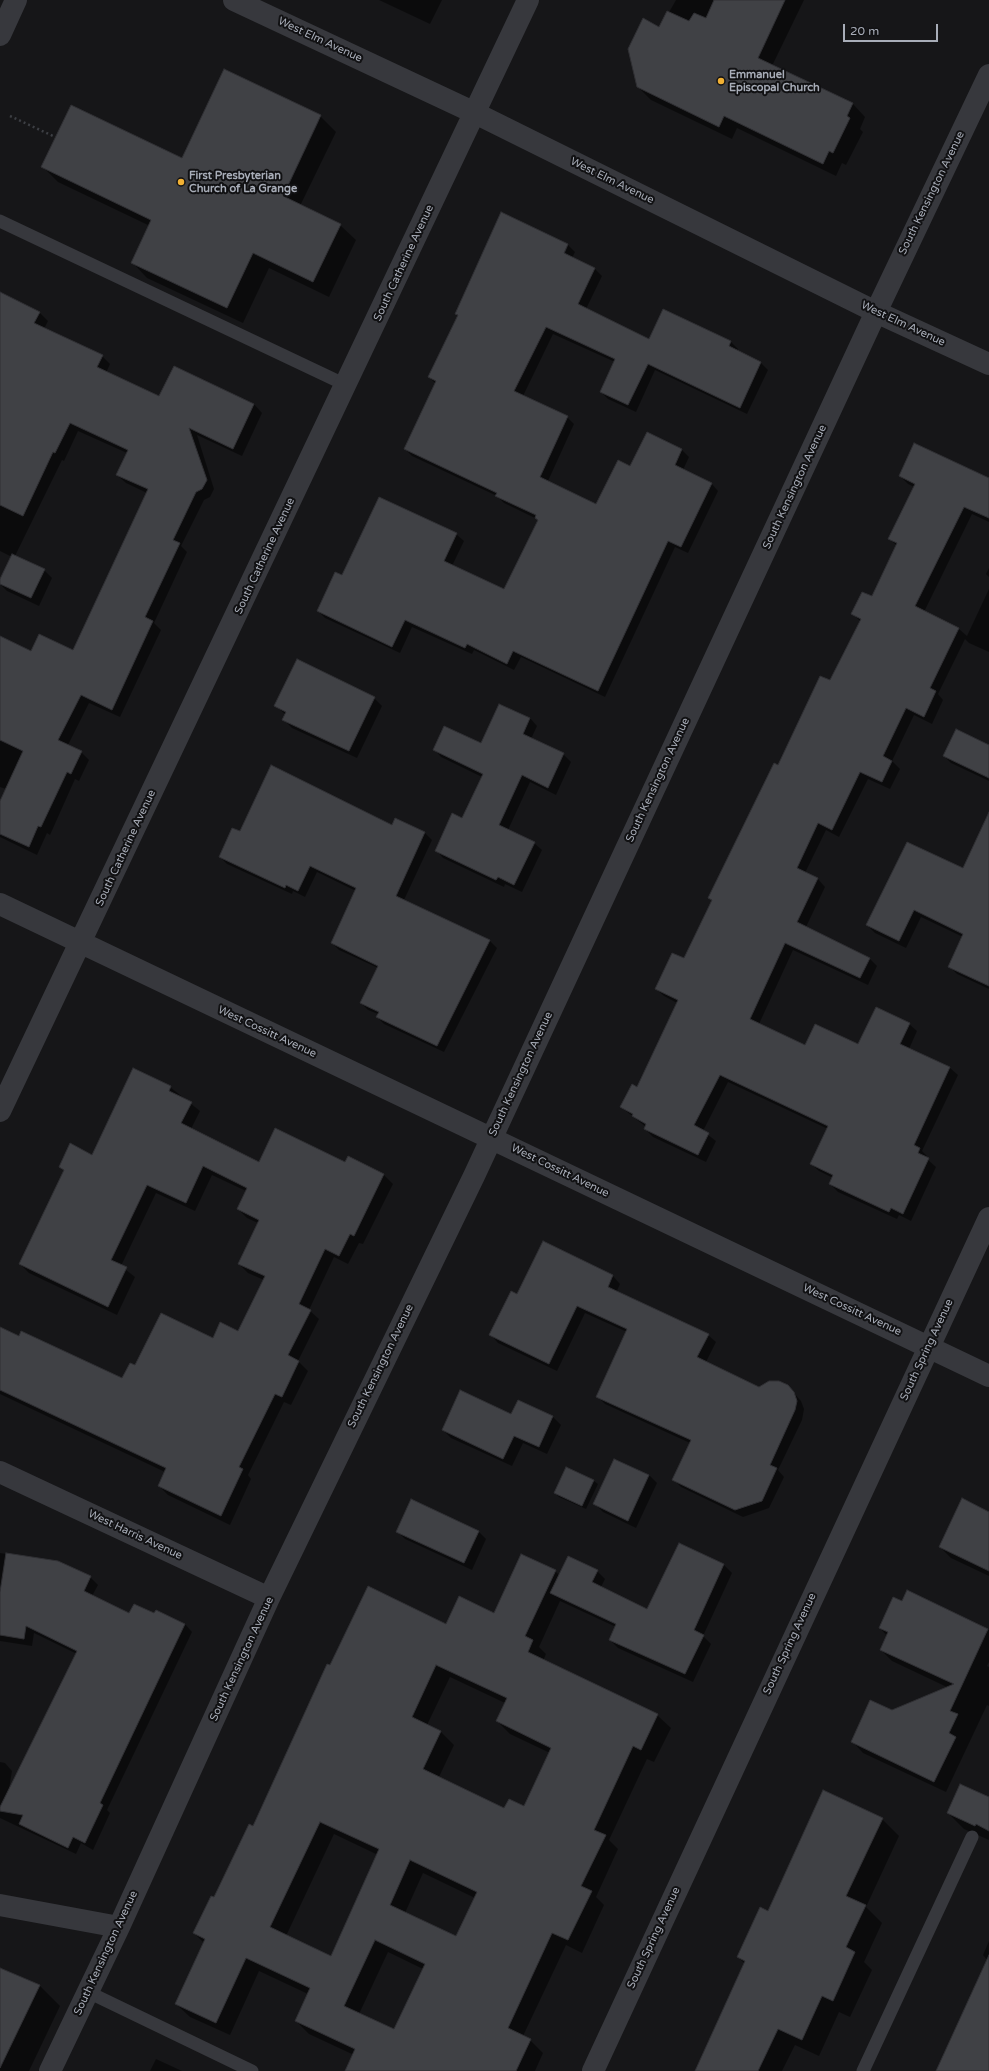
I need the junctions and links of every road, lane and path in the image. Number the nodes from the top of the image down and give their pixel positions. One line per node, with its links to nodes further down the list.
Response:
1 (16, 0): 4 (street)
2 (234, 0): 6 (street, West Elm Avenue)
3 (528, 0): 6 (street, South Catherine Avenue)
4 (0, 35)
5 (989, 75): 10 (street, South Kensington Avenue)
6 (475, 113): 10 (street, West Elm Avenue); 12 (street, South Catherine Avenue)
7 (10, 116): 8 (path)
8 (53, 136)
9 (0, 221): 12 (lane)
10 (876, 312): 11 (street, West Elm Avenue); 16 (street, South Kensington Avenue)
11 (989, 364)
12 (346, 385): 14 (street, South Catherine Avenue)
13 (0, 904): 14 (street, West Cossitt Avenue)
14 (81, 943): 15 (street, South Catherine Avenue); 16 (street, West Cossitt Avenue)
15 (0, 1111)
16 (491, 1138): 18 (street, West Cossitt Avenue); 21 (street, South Kensington Avenue)
17 (989, 1218): 18 (street, South Spring Avenue)
18 (928, 1347): 19 (street, West Cossitt Avenue); 28 (street, South Spring Avenue)
19 (989, 1376)
20 (0, 1472): 21 (street, West Harris Avenue)
21 (269, 1598): 24 (street, South Kensington Avenue)
22 (972, 1837): 29 (lane)
23 (0, 1905): 24 (street)
24 (119, 1927): 25 (street, South Kensington Avenue)
25 (88, 1992): 26 (street, South Kensington Avenue); 27 (lane)
26 (50, 2071)
27 (252, 2071)
28 (593, 2071)
29 (863, 2071)

